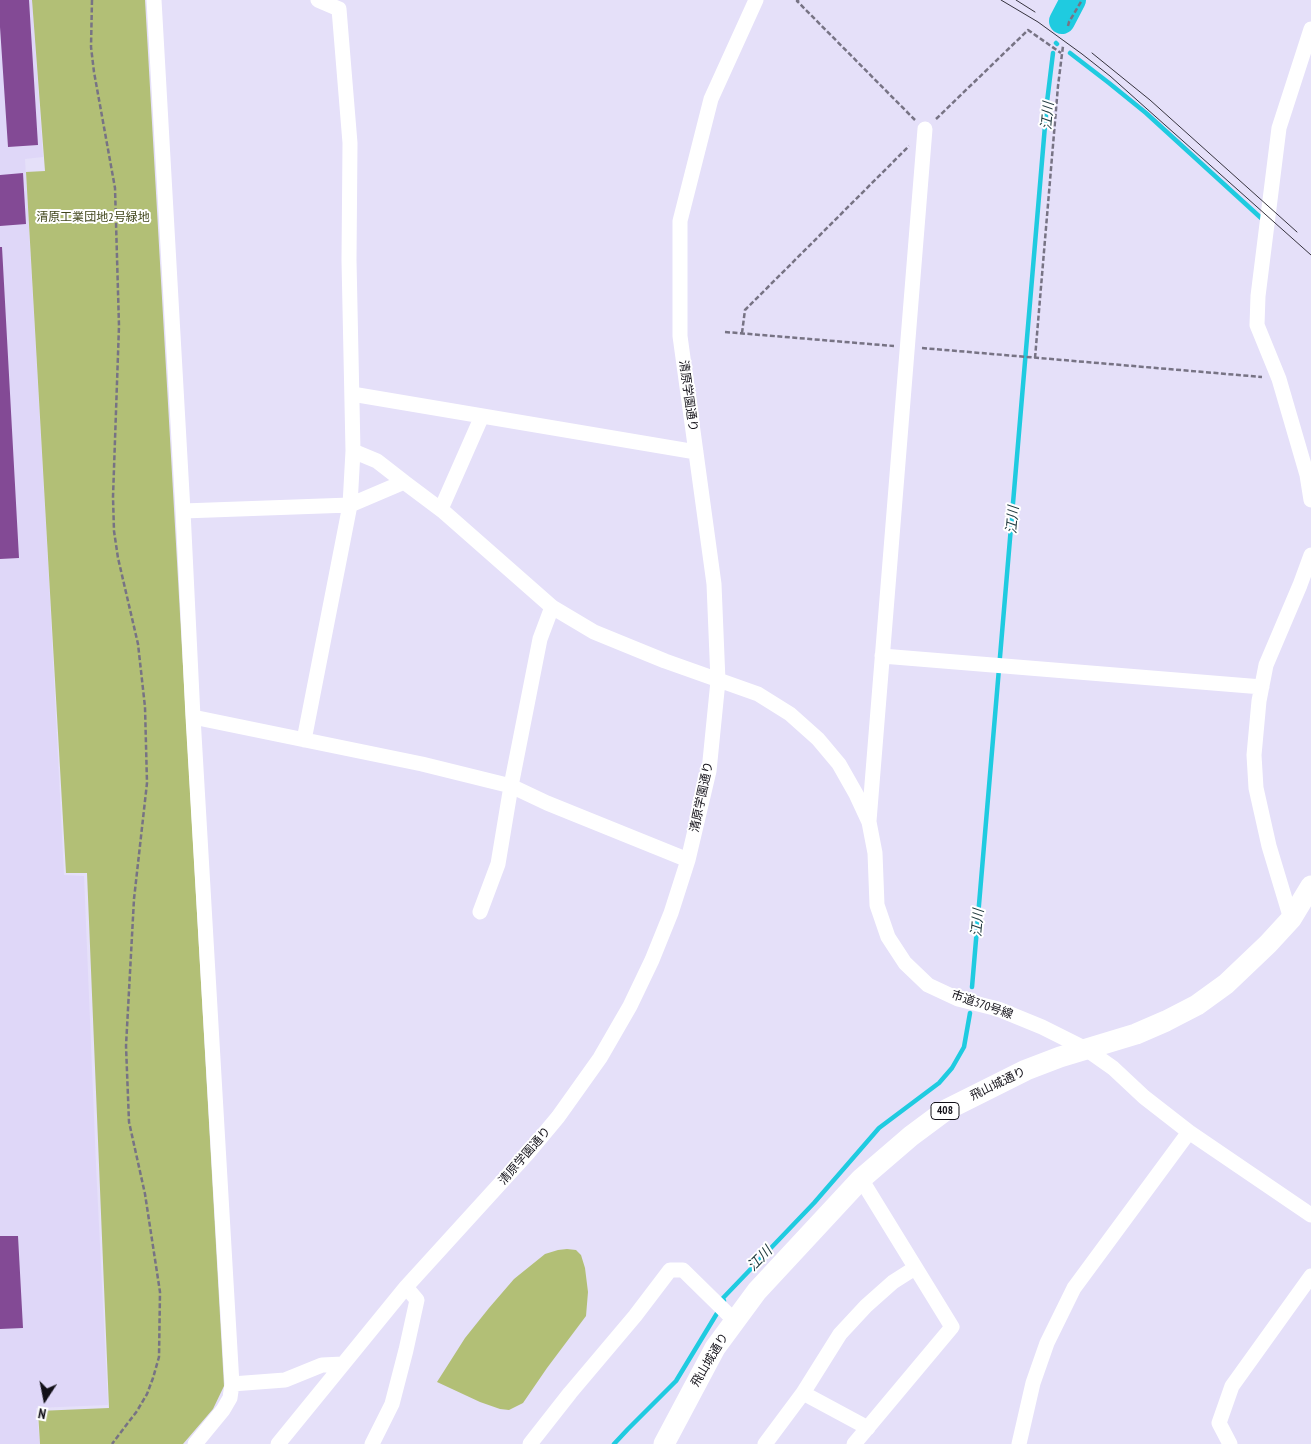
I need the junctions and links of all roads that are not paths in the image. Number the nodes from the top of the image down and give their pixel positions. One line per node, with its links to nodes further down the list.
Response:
1 (154, 0): 14 (street)
2 (318, 0): 6 (street)
3 (756, 0): 9 (street, 清原学園通り)
4 (1311, 29): 11 (street)
5 (925, 130): 18 (street)
6 (352, 394): 7 (street); 8 (street)
7 (482, 416): 9 (street); 13 (street)
8 (353, 451): 10 (street, 市道370号線); 12 (street)
9 (696, 452): 19 (street, 清原学園通り)
10 (404, 482): 12 (street); 13 (street, 市道370号線)
11 (1311, 500)
12 (350, 504): 14 (street); 22 (street)
13 (440, 509): 17 (street, 市道370号線)
14 (183, 511): 21 (street)
15 (1311, 554): 16 (street)
16 (1306, 588): 20 (street)
17 (552, 607): 19 (street, 市道370号線); 23 (street)
18 (882, 656): 20 (street); 24 (street)
19 (718, 680): 24 (street, 市道370号線); 25 (street, 清原学園通り)
20 (1262, 687): 28 (street)
21 (193, 717): 22 (street); 38 (street)
22 (304, 740): 23 (street)
23 (512, 786): 25 (street); 27 (street)
24 (868, 822): 29 (street, 市道370号線)
25 (688, 860): 35 (street, 清原学園通り)
26 (1311, 886): 28 (highway, 飛山城通り / 408)
27 (480, 912)
28 (1291, 919): 29 (highway, 飛山城通り / 408)
29 (1086, 1049): 30 (street, 市道370号線); 31 (highway, 飛山城通り / 408)
30 (1189, 1132): 32 (street, 市道370号線); 48 (street)
31 (861, 1179): 33 (street); 36 (highway, 飛山城通り / 408)
32 (1311, 1215)
33 (916, 1268): 39 (street); 40 (street)
34 (1311, 1276): 49 (street)
35 (406, 1287): 37 (street, 清原学園通り); 43 (street)
36 (735, 1321): 44 (street); 45 (highway, 飛山城通り / 408)
37 (343, 1364): 38 (street); 42 (street, 清原学園通り)
38 (232, 1384): 41 (street)
39 (803, 1393): 40 (street); 46 (street)
40 (868, 1428): 47 (street)
41 (195, 1444)
42 (278, 1444)
43 (372, 1444)
44 (530, 1444)
45 (664, 1444)
46 (765, 1444)
47 (854, 1444)
48 (1019, 1444)
49 (1230, 1444)

